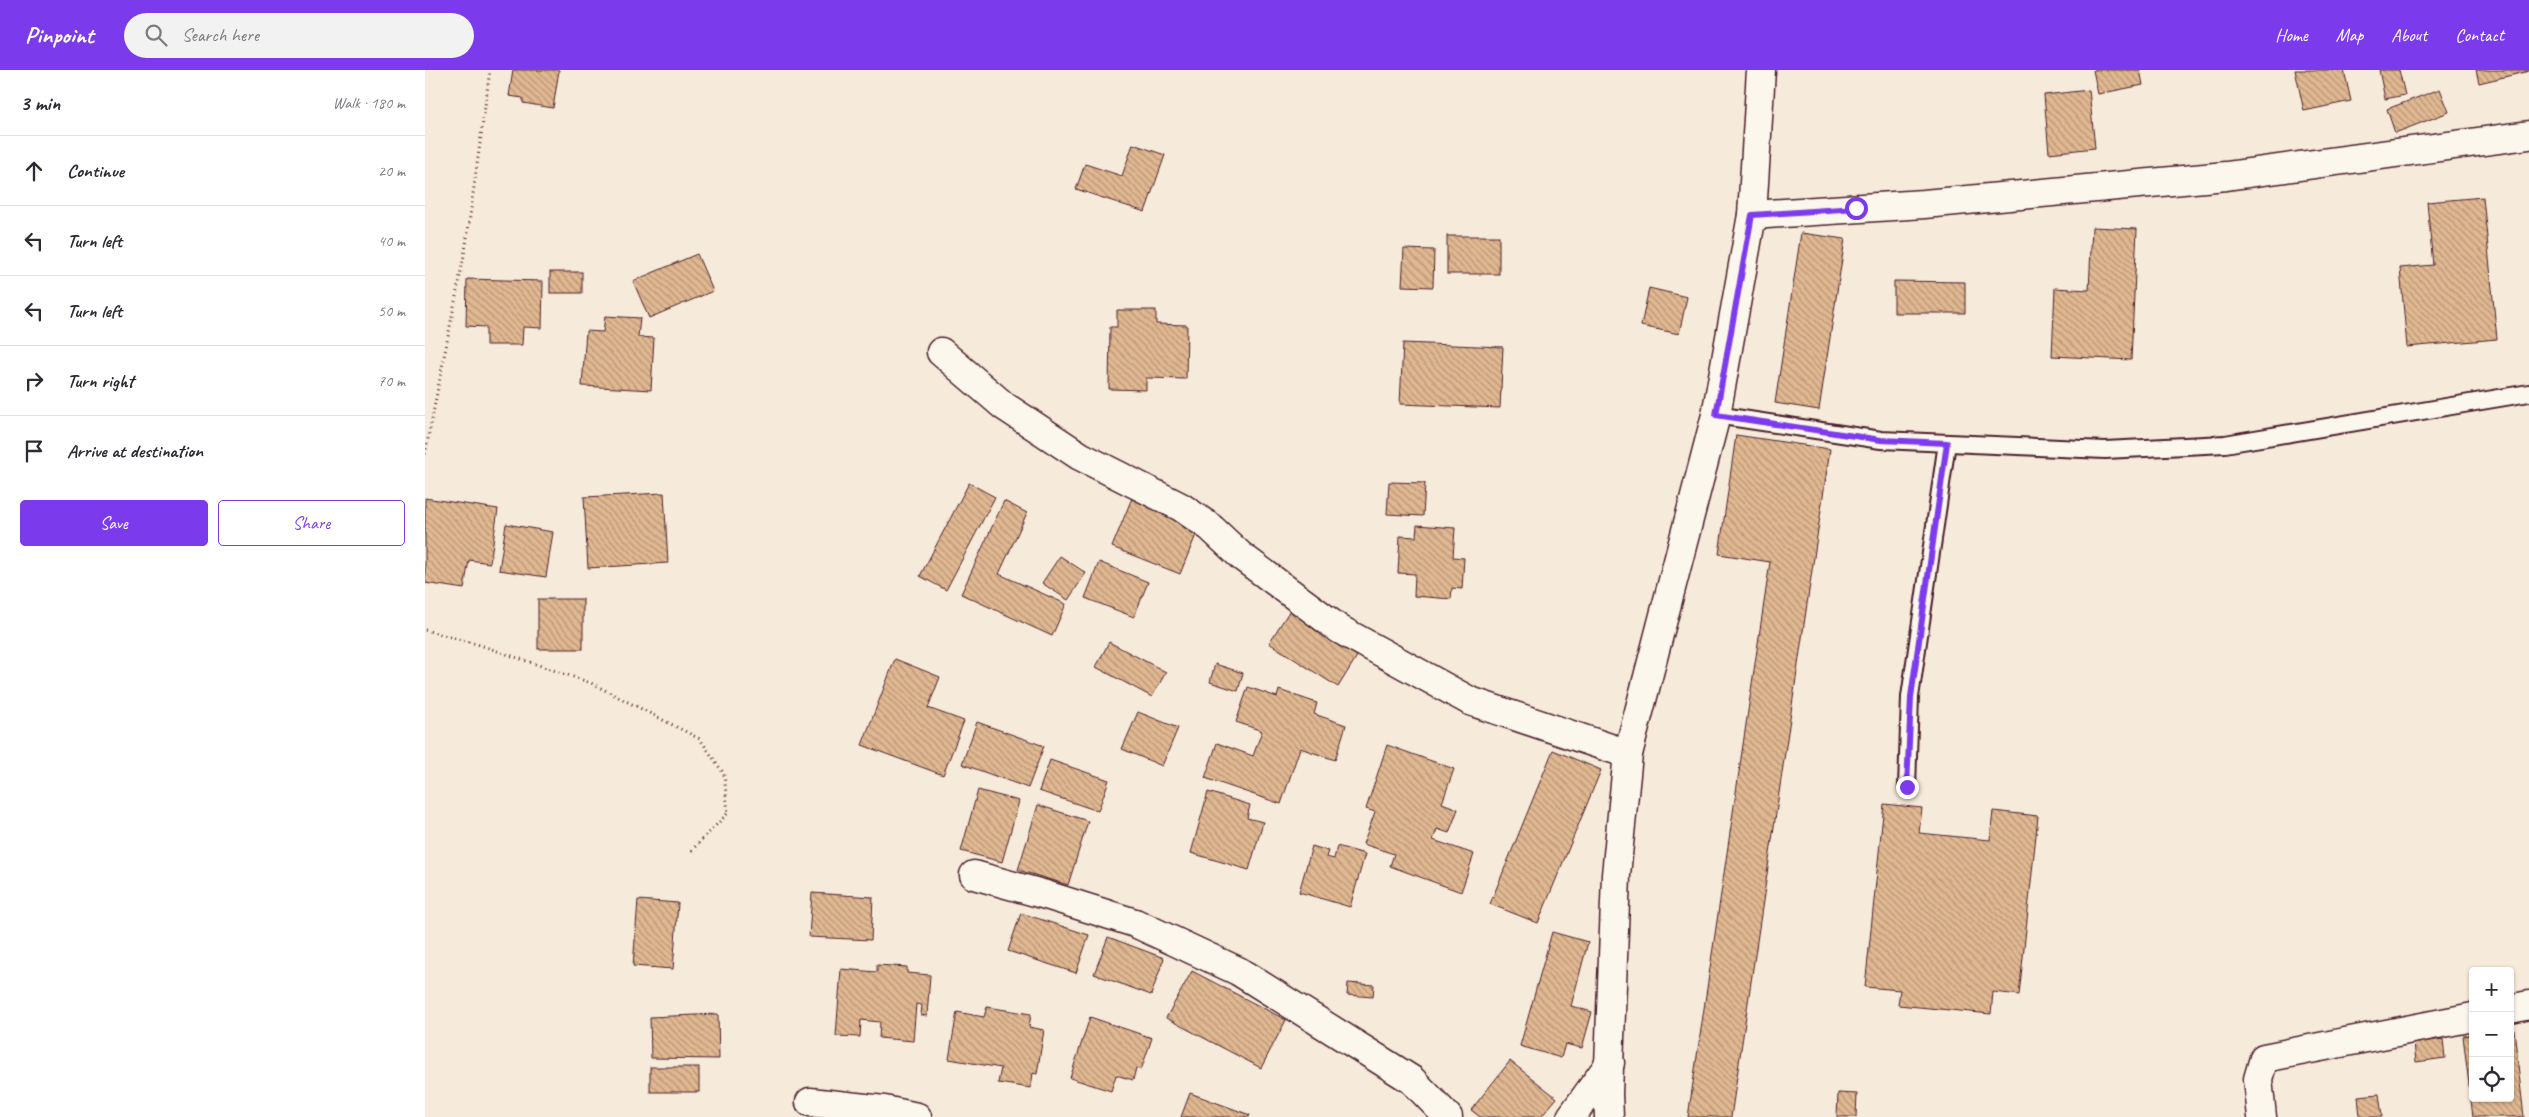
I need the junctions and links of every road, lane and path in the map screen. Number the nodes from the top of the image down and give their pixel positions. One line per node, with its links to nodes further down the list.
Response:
1 (490, 70): 9 (path)
2 (1761, 70): 4 (street)
3 (2529, 135): 4 (street)
4 (1752, 215): 7 (street)
5 (941, 352): 11 (street)
6 (2529, 393): 8 (lane)
7 (1716, 415): 8 (lane); 11 (street)
8 (1947, 443): 12 (lane)
9 (425, 454)
10 (425, 630): 13 (path)
11 (1628, 754): 18 (street)
12 (1907, 787)
13 (690, 852)
14 (974, 875): 21 (street)
15 (2529, 1005): 16 (street)
16 (2514, 1008)
17 (2469, 1017): 24 (street)
18 (1610, 1062): 22 (street); 23 (street)
19 (810, 1102): 20 (street)
20 (917, 1117)
21 (1448, 1117)
22 (1571, 1117)
23 (1609, 1117)
24 (2262, 1117)

